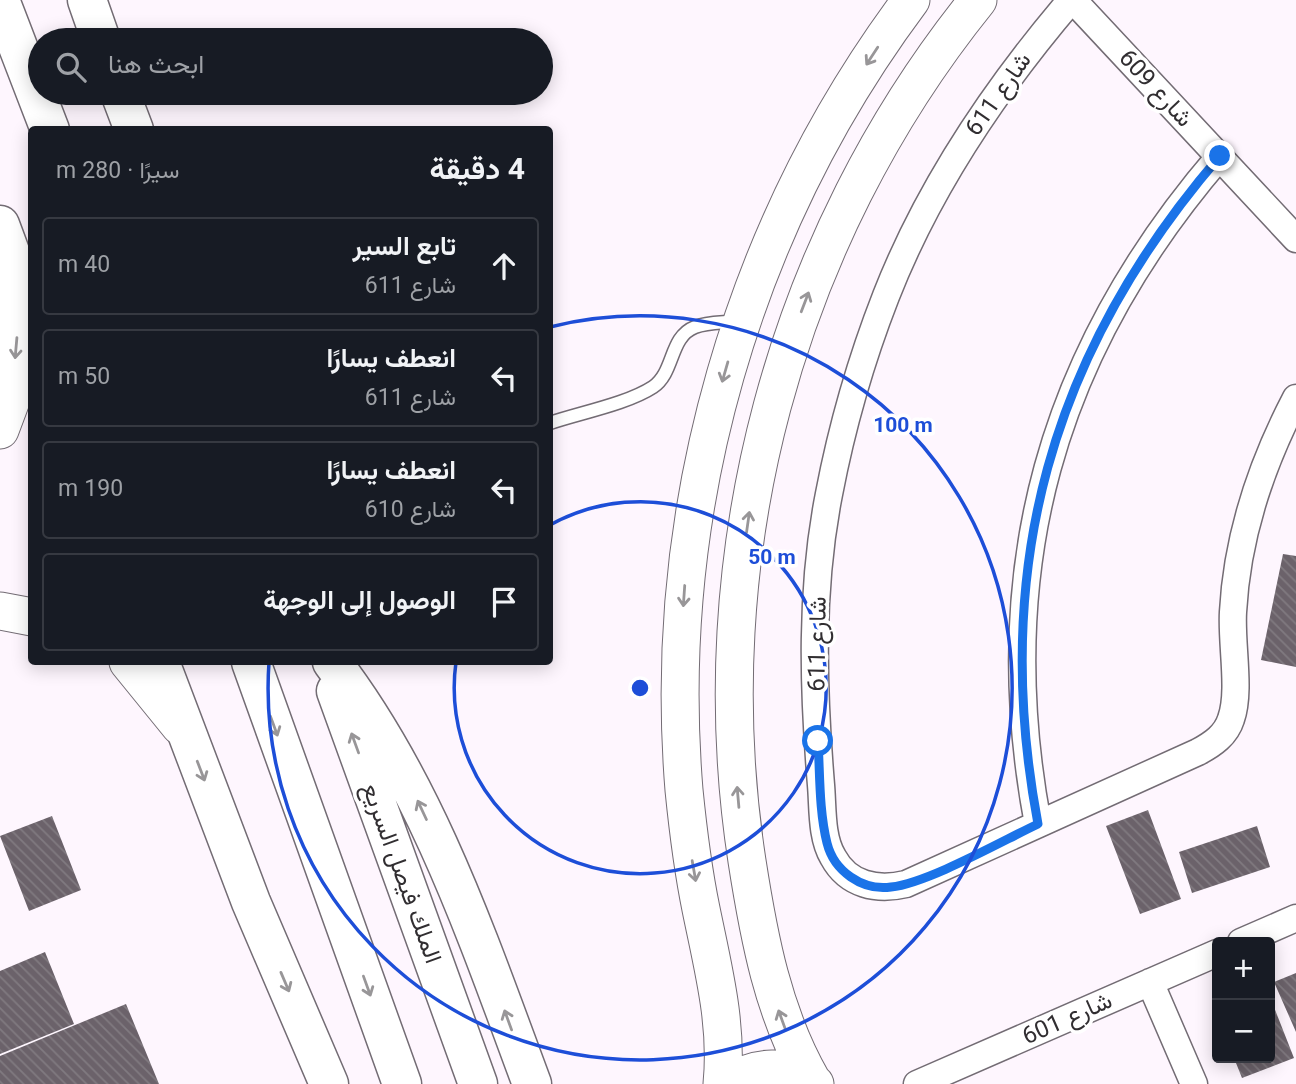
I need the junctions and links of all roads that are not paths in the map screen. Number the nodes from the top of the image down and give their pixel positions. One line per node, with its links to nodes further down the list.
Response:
1 (0, 0): 7 (highway)
2 (87, 0): 6 (highway)
3 (911, 0): 17 (street, one-way to 17)
4 (978, 0): 34 (street, one-way to 4)
5 (1072, 0): 12 (street, شارع 609); 29 (street, شارع 611)
6 (97, 28)
7 (28, 73)
8 (40, 105): 10 (highway)
9 (125, 105): 11 (highway)
10 (48, 126)
11 (132, 126)
12 (1220, 156): 14 (street, شارع 609); 29 (street)
13 (0, 225): 16 (highway)
14 (1296, 239)
15 (0, 257): 20 (street, one-way to 20)
16 (28, 300)
17 (742, 321): 19 (lane); 39 (street, one-way to 39)
18 (1296, 398): 29 (street, شارع 611)
19 (553, 422)
20 (0, 430)
21 (0, 611): 22 (street)
22 (28, 616)
23 (130, 665): 28 (street)
24 (161, 665): 28 (highway)
25 (252, 665): 36 (highway, one-way to 36)
26 (327, 665): 37 (highway, الملك فيصل السريع, one-way to 26)
27 (334, 665): 38 (highway, one-way to 27)
28 (186, 732): 35 (highway, one-way to 35)
29 (1038, 824)
30 (1296, 918): 31 (street)
31 (1252, 937)
32 (1212, 955): 33 (street, شارع 601)
33 (1150, 982): 41 (street, شارع 601); 42 (street)
34 (814, 1083): 40 (street)
35 (329, 1084)
36 (402, 1084)
37 (478, 1084)
38 (532, 1084)
39 (722, 1084)
40 (728, 1084)
41 (917, 1084)
42 (1194, 1084)

